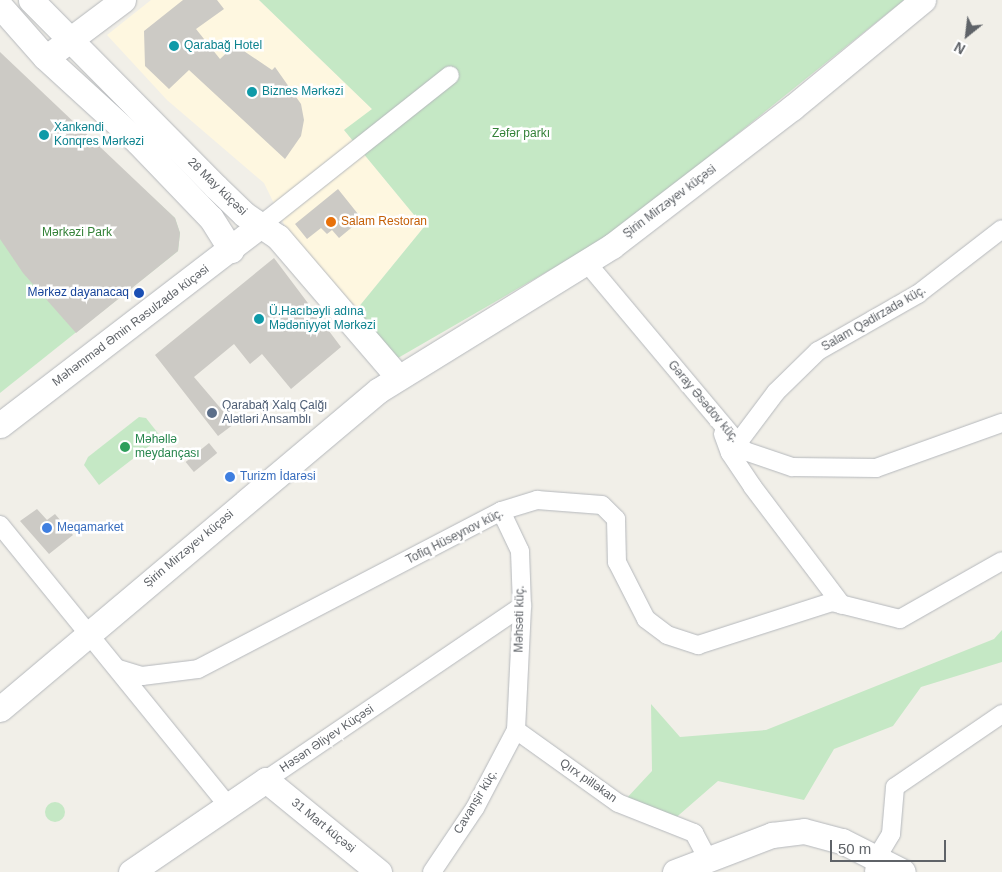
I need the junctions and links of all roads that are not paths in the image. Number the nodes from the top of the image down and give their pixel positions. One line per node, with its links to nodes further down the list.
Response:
1 (31, 0): 5 (street, 28 May küçəsi)
2 (123, 0): 5 (street)
3 (923, 0): 11 (street, Şirin Mirzəyev küçəsi)
4 (0, 6): 6 (street, 28 May küçəsi)
5 (69, 42): 6 (street); 8 (street, 28 May küçəsi)
6 (45, 57): 10 (street, 28 May küçəsi)
7 (450, 75): 8 (street)
8 (261, 225): 10 (street, Məhəmməd Əmin Rəsulzadə küçəsi); 12 (street, 28 May küçəsi)
9 (1002, 229): 16 (street, Salam Qədirzadə küç.)
10 (231, 250): 15 (street, Məhəmməd Əmin Rəsulzadə küçəsi)
11 (588, 262): 12 (street, Şirin Mirzəyev küçəsi); 13 (street, Gəray Əsədov küç.)
12 (388, 383): 22 (street, Şirin Mirzəyev küçəsi)
13 (718, 420): 16 (street, Gəray Əsədov küç.); 20 (street)
14 (1002, 423): 16 (street, Gəray Əsədov küç.)
15 (0, 425)
16 (737, 444)
17 (501, 511): 20 (street, Tofiq Hüseynov küç.); 21 (street, Məhsəti küç.); 23 (street, Tofiq Hüseynov küç.)
18 (0, 525): 22 (street)
19 (1002, 561): 20 (street, Tofiq Hüseynov küç.)
20 (842, 605)
21 (522, 606): 26 (street, Məhsəti küç.); 27 (street, Həsən Əliyev Küçəsi)
22 (87, 634): 23 (street); 24 (street, Şirin Mirzəyev küçəsi)
23 (119, 669): 28 (street)
24 (0, 709)
25 (1002, 714): 30 (street)
26 (516, 730): 29 (street, Qırx pilləkan); 33 (street, Cavanşir küç.)
27 (266, 780): 28 (street, Həsən Əliyev Küçəsi); 32 (street, 31 Mart küçəsi)
28 (230, 806): 31 (street, Həsən Əliyev Küçəsi)
29 (708, 859): 30 (street); 34 (street)
30 (875, 865): 35 (street)
31 (131, 872)
32 (379, 872)
33 (432, 872)
34 (675, 872)
35 (904, 872)

